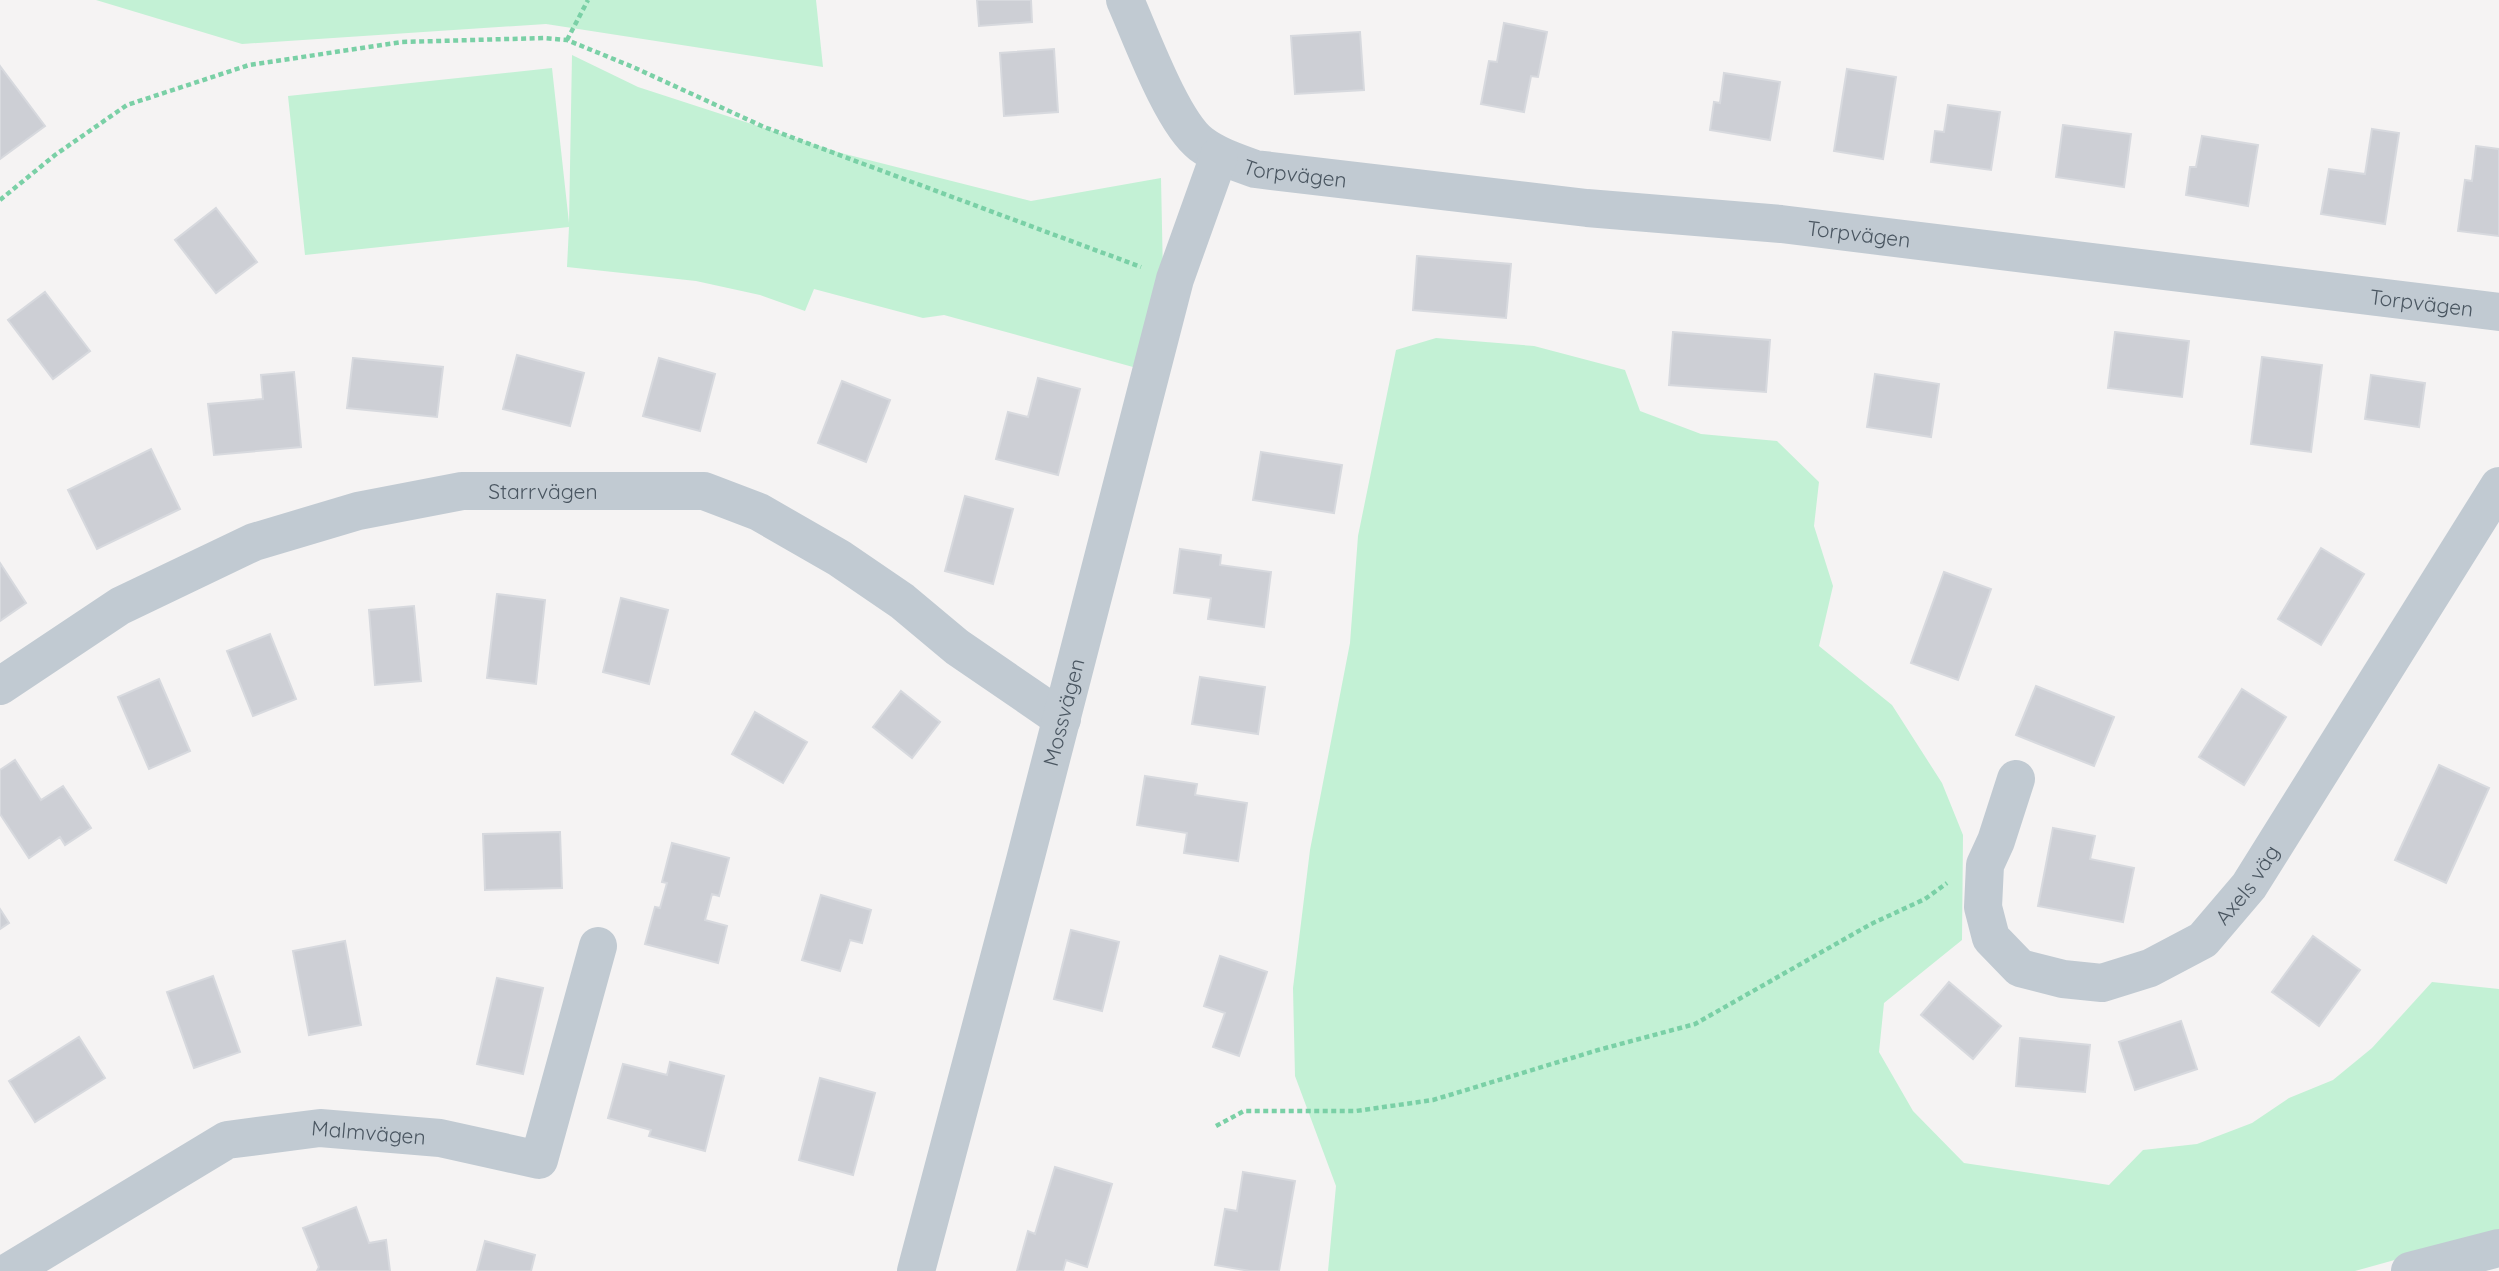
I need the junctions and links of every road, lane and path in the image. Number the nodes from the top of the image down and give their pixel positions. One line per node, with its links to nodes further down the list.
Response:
1 (588, 0): 3 (path)
2 (1125, 0): 4 (street, Torpvägen)
3 (567, 40): 5 (path); 6 (path)
4 (1219, 156): 6 (street, Mossvägen); 7 (street, Torpvägen)
5 (0, 200)
6 (1175, 279): 10 (street, Mossvägen)
7 (2499, 312)
8 (2499, 486): 12 (street, Axels väg)
9 (0, 686): 10 (street, Starrvägen)
10 (1062, 719): 17 (street, Mossvägen)
11 (2016, 779): 12 (street, Axels väg)
12 (1985, 865): 14 (path)
13 (598, 946): 16 (street, Malmvägen)
14 (1216, 1126)
15 (2499, 1248): 18 (street)
16 (10, 1271)
17 (916, 1271)
18 (2410, 1271)

